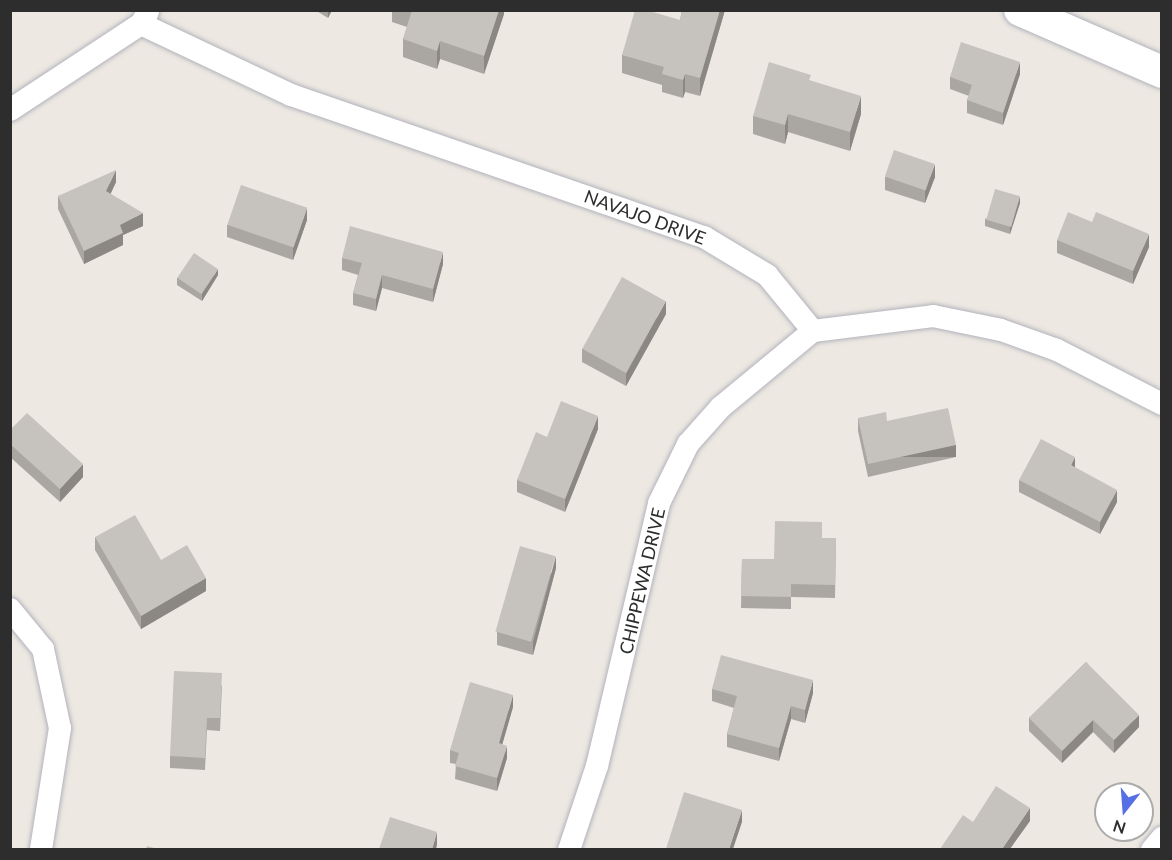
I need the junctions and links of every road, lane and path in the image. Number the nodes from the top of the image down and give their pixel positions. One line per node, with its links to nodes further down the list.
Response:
1 (1020, 10): 3 (main road)
2 (145, 17): 4 (street); 5 (street, NAVAJO DRIVE)
3 (1161, 72)
4 (10, 110)
5 (813, 331): 6 (street); 10 (street, CHIPPEWA DRIVE)
6 (1161, 404)
7 (10, 609): 9 (street)
8 (1161, 838): 11 (street)
9 (41, 849)
10 (569, 849)
11 (1152, 849)

